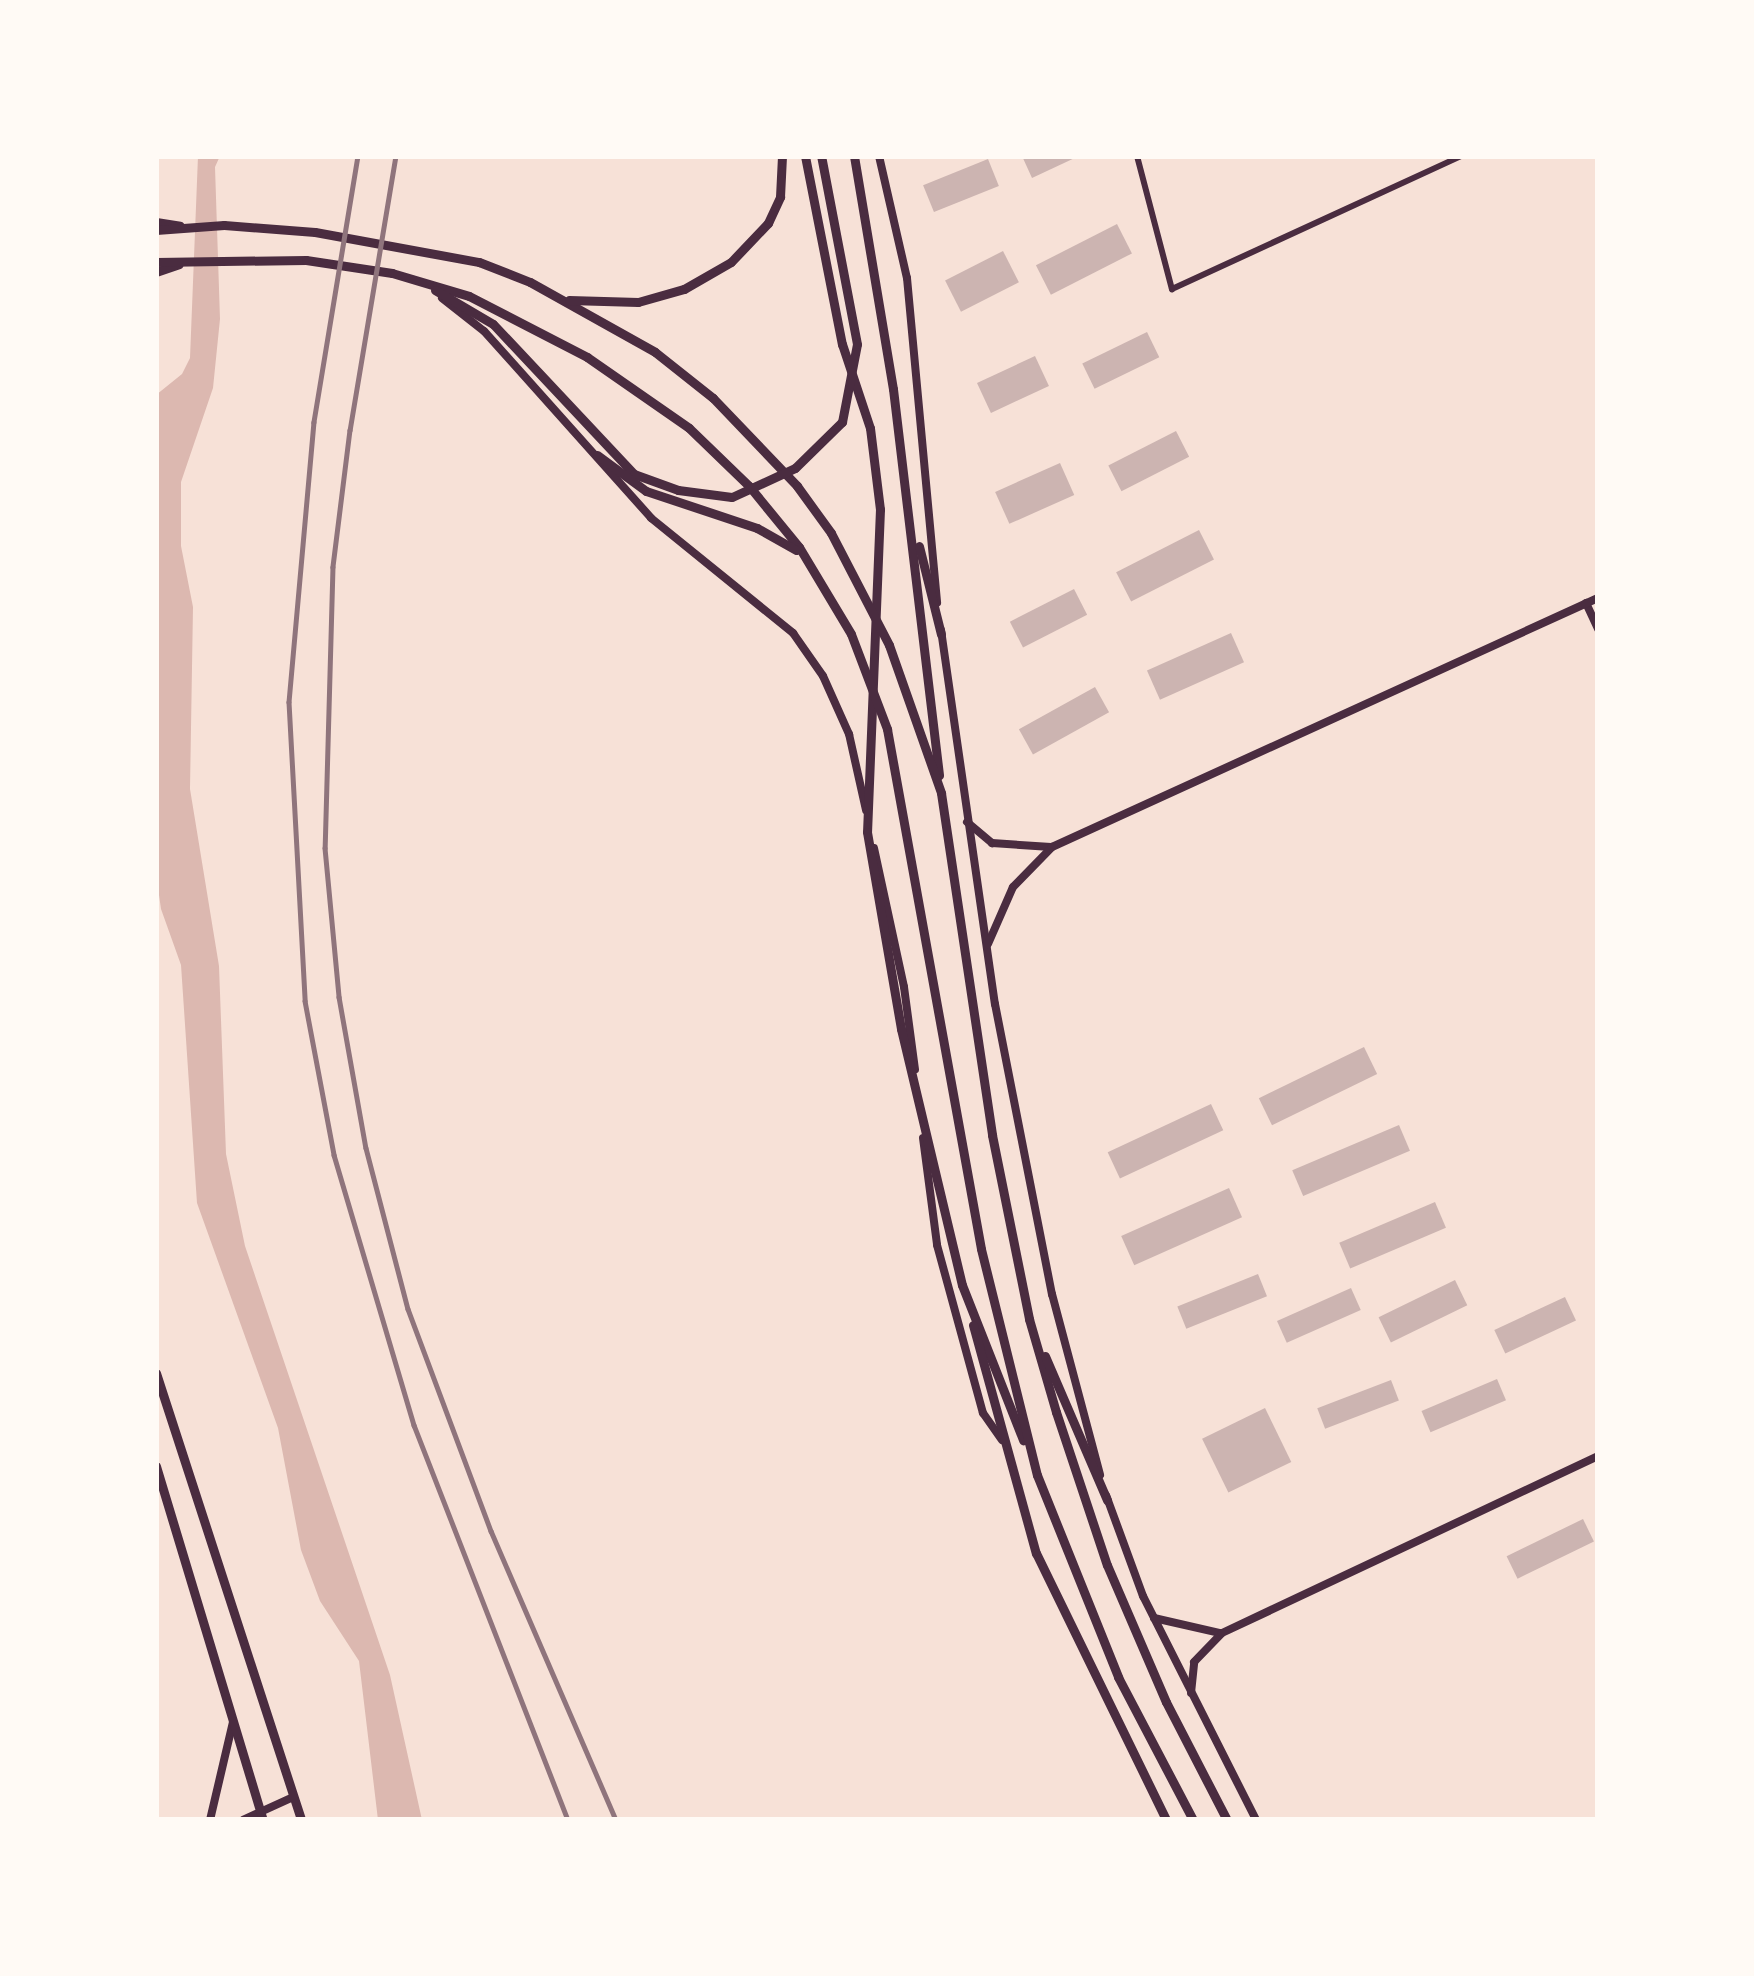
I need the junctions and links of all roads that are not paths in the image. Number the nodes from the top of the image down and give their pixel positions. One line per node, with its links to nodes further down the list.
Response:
1 (782, 156): 13 (main road)
2 (805, 156): 25 (main road)
3 (820, 156): 12 (main road)
4 (854, 156): 15 (main road)
5 (879, 156): 20 (street)
6 (1137, 156): 7 (street)
7 (1461, 156)
8 (156, 226): 13 (main road)
9 (194, 258): 10 (main road); 11 (main road); 12 (main road)
10 (156, 262)
11 (156, 272)
12 (422, 282): 14 (street); 16 (main road)
13 (566, 300): 21 (main road)
14 (597, 455): 16 (main road); 28 (street)
15 (908, 502): 20 (main road); 21 (main road)
16 (807, 560): 31 (main road)
17 (1598, 598): 18 (street)
18 (1586, 603): 19 (street); 23 (street)
19 (1598, 629)
20 (941, 634): 22 (street)
21 (941, 793): 26 (main road)
22 (968, 822): 23 (street); 24 (street)
23 (1052, 847): 24 (street)
24 (987, 946): 32 (street)
25 (962, 1286): 28 (main road); 31 (main road)
26 (1029, 1319): 32 (main road); 44 (main road)
27 (156, 1373): 37 (main road)
28 (1003, 1442): 42 (main road)
29 (1598, 1456): 34 (street)
30 (156, 1466): 36 (main road)
31 (1036, 1472): 43 (main road)
32 (1107, 1500): 33 (street)
33 (1154, 1618): 34 (street); 35 (street)
34 (1222, 1633): 35 (street)
35 (1191, 1694): 45 (street)
36 (233, 1720): 38 (main road); 40 (street)
37 (293, 1797): 38 (street); 39 (main road)
38 (262, 1816): 41 (street)
39 (297, 1818)
40 (210, 1820)
41 (243, 1820)
42 (1166, 1820)
43 (1193, 1820)
44 (1227, 1820)
45 (1256, 1820)

